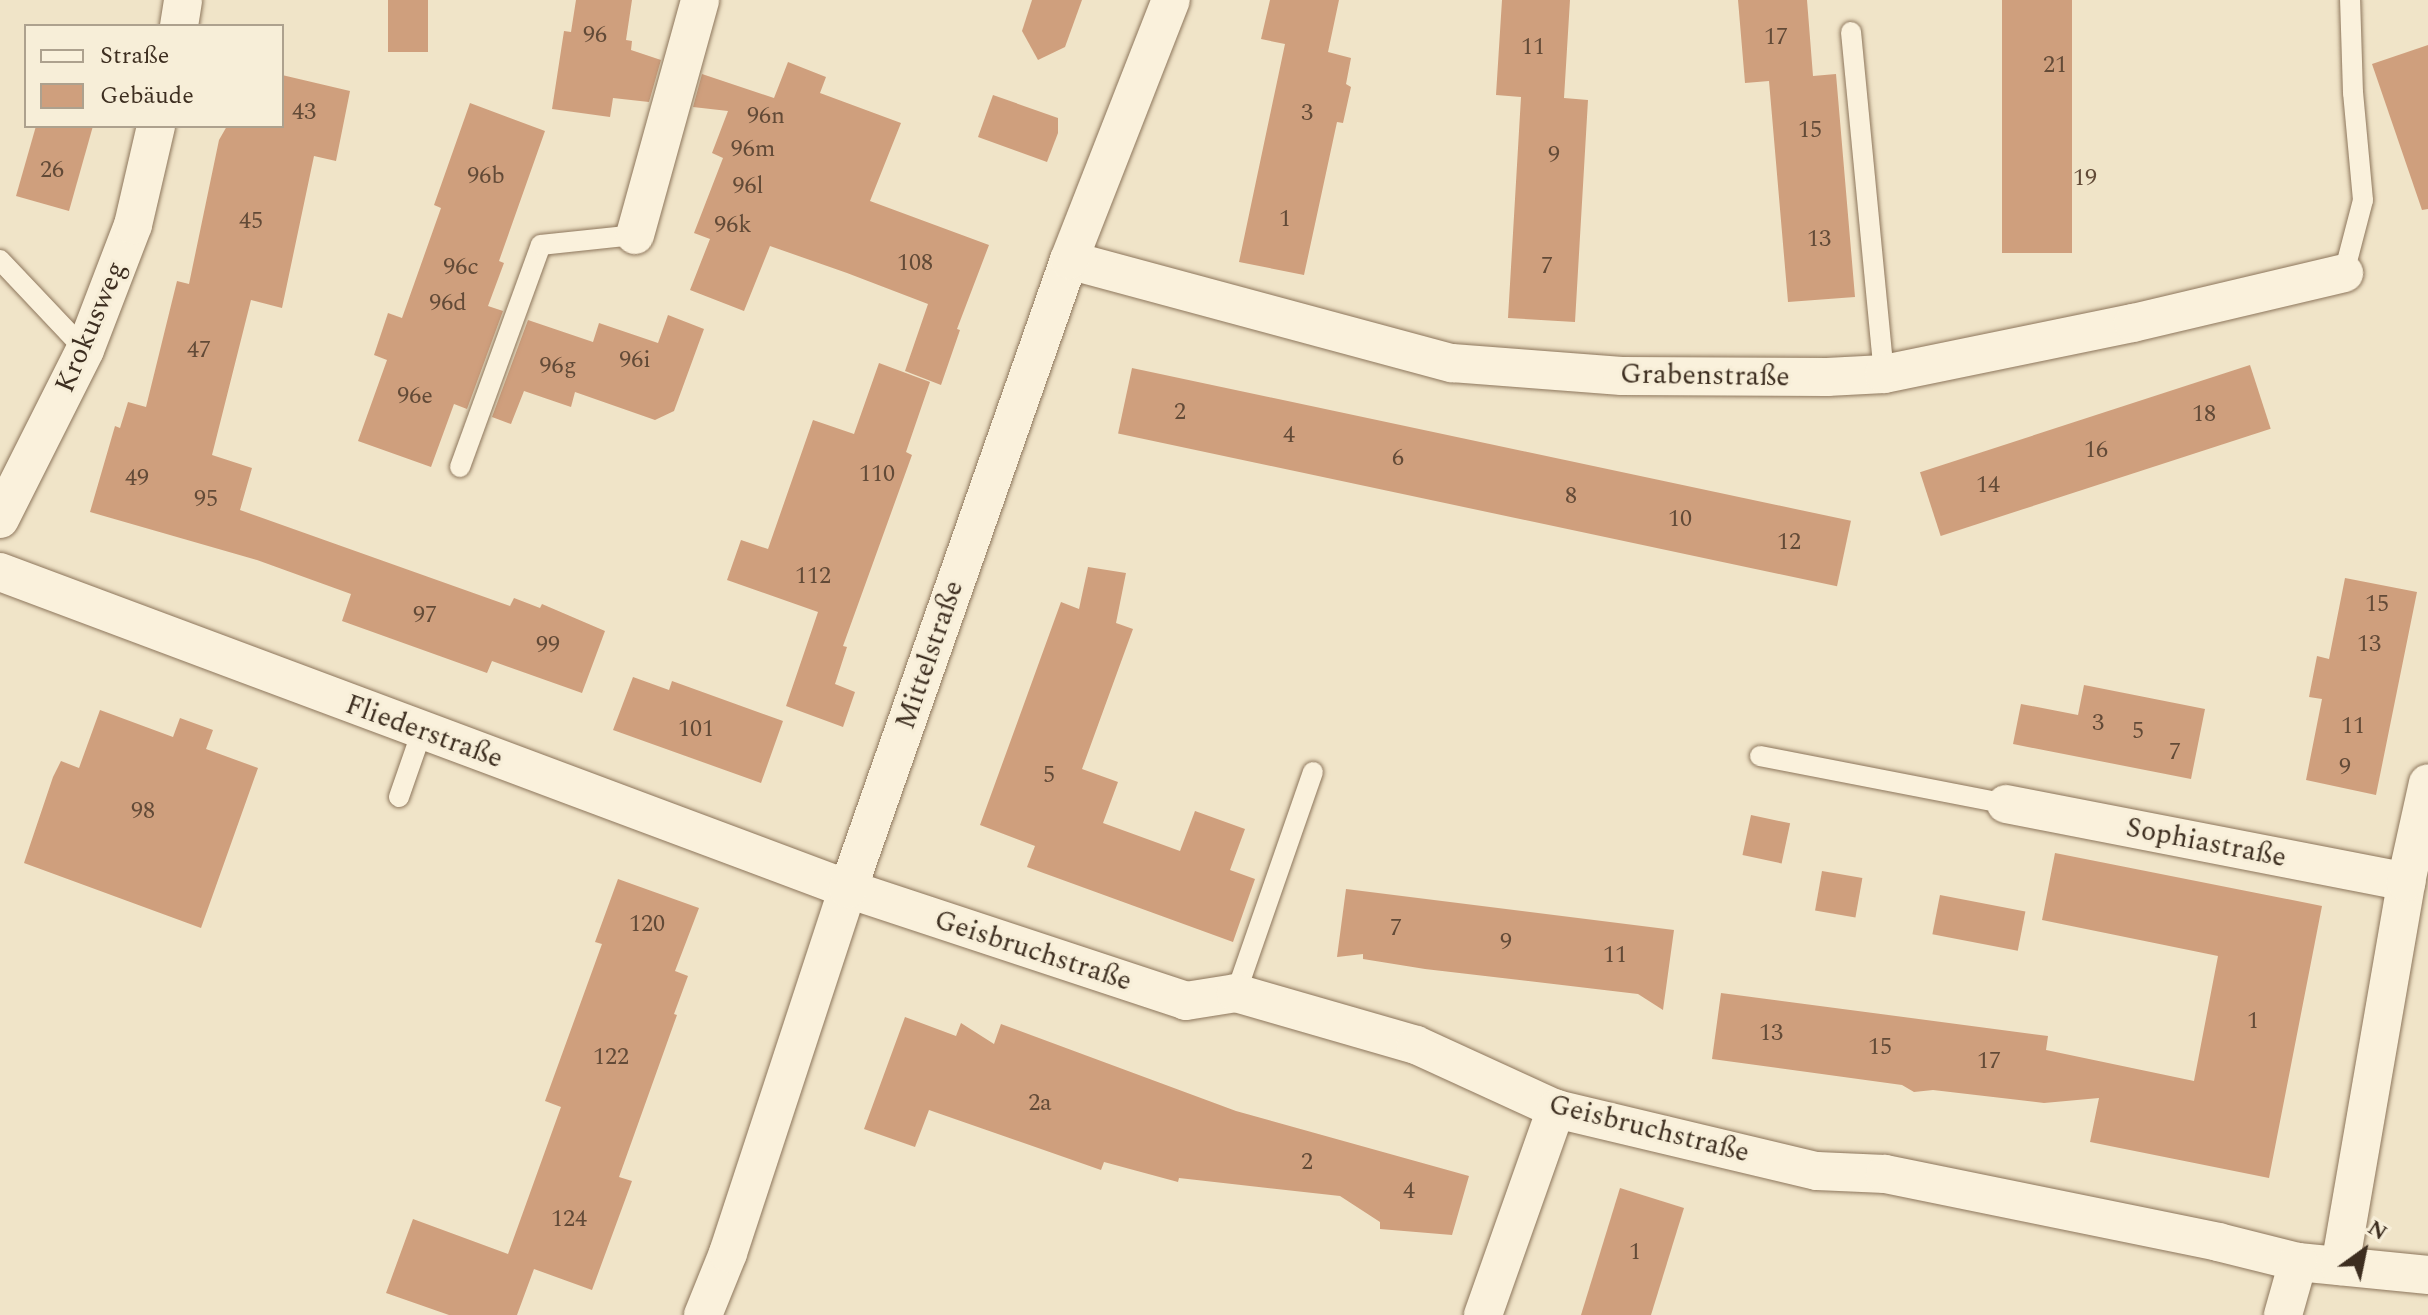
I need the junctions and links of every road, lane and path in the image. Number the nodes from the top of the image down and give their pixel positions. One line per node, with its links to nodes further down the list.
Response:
1 (183, 0): 5 (street)
2 (700, 0): 8 (street)
3 (1171, 0): 10 (street, Mittelstraße)
4 (2350, 0): 11 (lane)
5 (179, 24)
6 (1851, 32): 13 (lane)
7 (156, 128): 12 (street, Krokusweg)
8 (635, 235): 14 (lane)
9 (0, 260): 12 (lane)
10 (1069, 260): 13 (street, Grabenstraße); 24 (street, Mittelstraße)
11 (2344, 273): 13 (street, Grabenstraße)
12 (85, 350): 15 (street, Krokusweg)
13 (1884, 374)
14 (460, 467)
15 (0, 519)
16 (0, 572): 17 (street, Fliederstraße)
17 (422, 731): 21 (lane); 24 (street, Fliederstraße)
18 (1760, 756): 22 (lane)
19 (1313, 772): 25 (lane)
20 (2428, 783): 23 (street)
21 (399, 797)
22 (2006, 804): 23 (street, Sophiastraße)
23 (2406, 882): 28 (street)
24 (848, 889): 25 (street, Geisbruchstraße); 30 (street, Mittelstraße)
25 (1236, 993): 26 (street, Geisbruchstraße)
26 (1556, 1109): 27 (street, Geisbruchstraße); 31 (street)
27 (2298, 1262): 28 (street, Geisbruchstraße); 32 (street)
28 (2340, 1266): 29 (street, Geisbruchstraße)
29 (2428, 1275)
30 (703, 1315)
31 (1483, 1315)
32 (2283, 1315)

